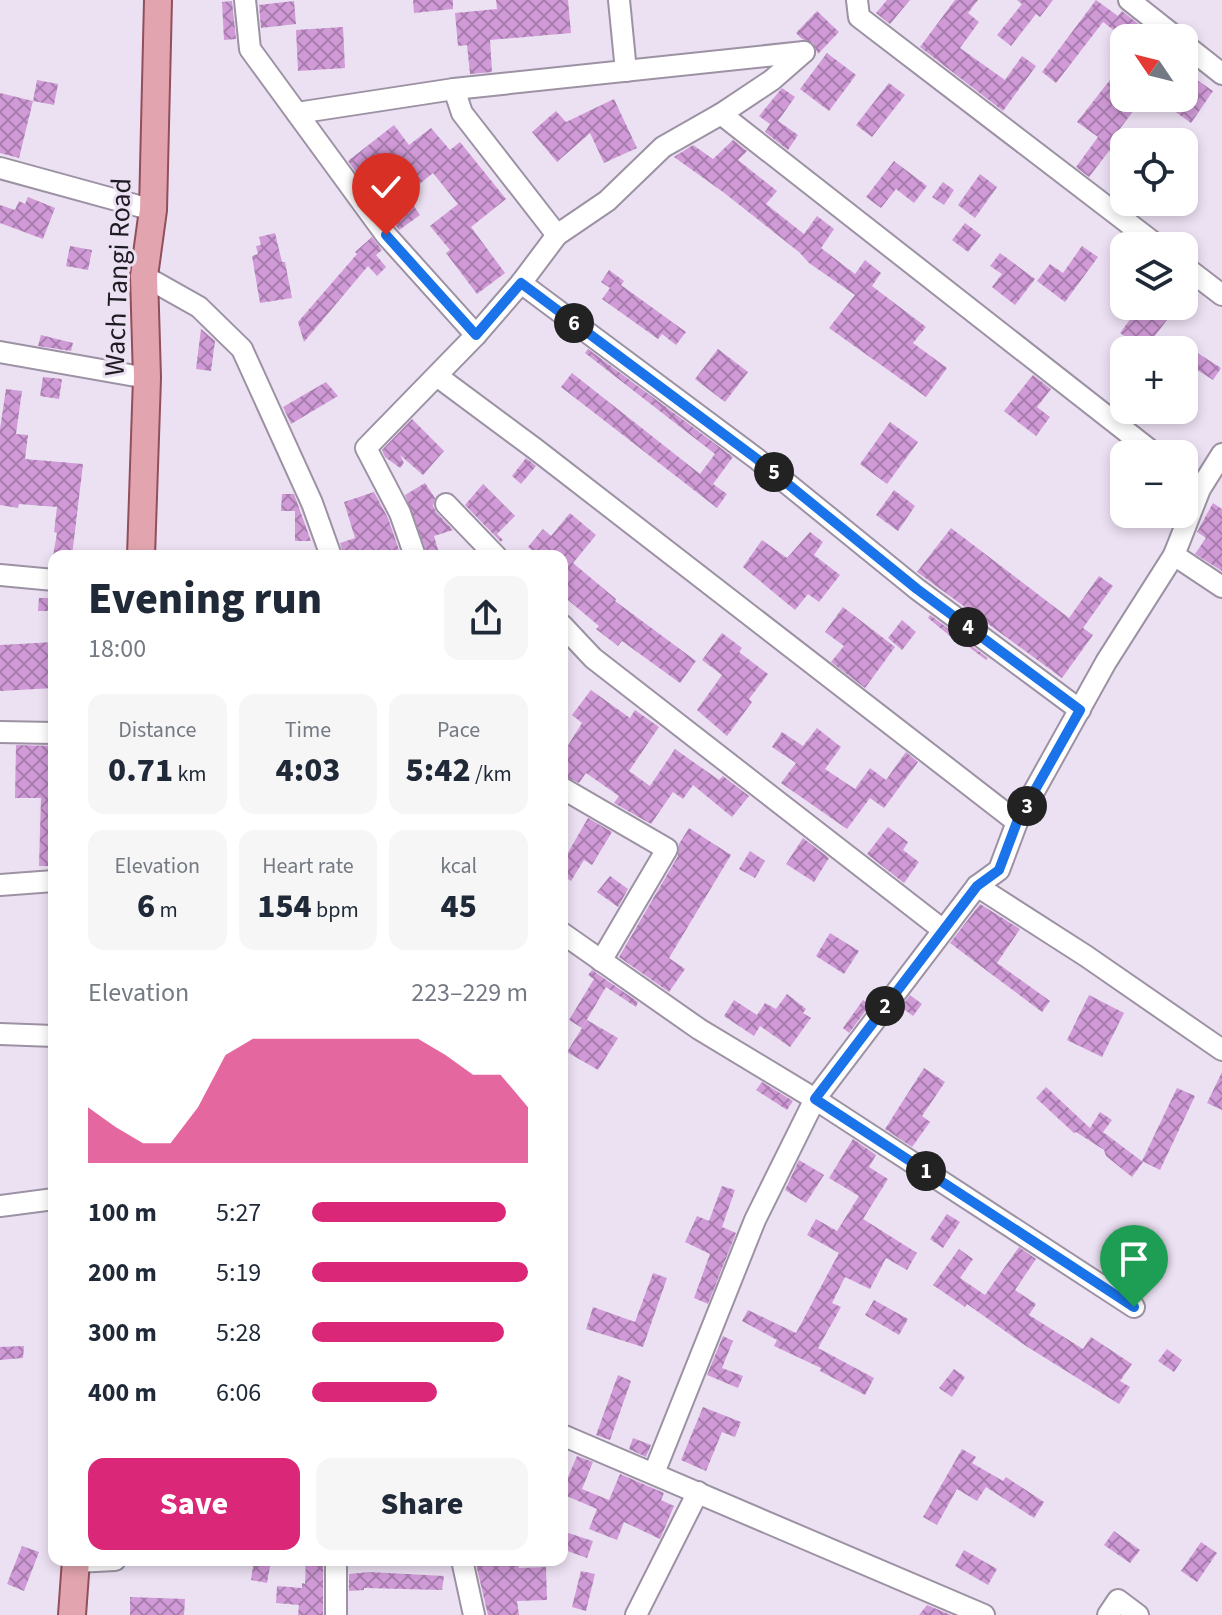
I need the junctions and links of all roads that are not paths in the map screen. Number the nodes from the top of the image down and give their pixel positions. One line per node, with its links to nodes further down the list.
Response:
1 (158, 0): 14 (main road, Wach Tangi Road)
2 (245, 0): 11 (street)
3 (619, 0): 8 (street)
4 (857, 0): 15 (street)
5 (1129, 0): 6 (street)
6 (1159, 24)
7 (1198, 55): 9 (street)
8 (626, 71): 10 (street); 12 (street)
9 (1222, 74)
10 (454, 89): 11 (street); 16 (street)
11 (297, 113): 21 (street)
12 (721, 114): 16 (street); 25 (street)
13 (0, 168): 14 (street)
14 (153, 210): 17 (main road, Wach Tangi Road)
15 (1140, 232)
16 (557, 235): 19 (street)
17 (144, 276): 24 (main road, Wach Tangi Road); 31 (street)
18 (1198, 277): 20 (street)
19 (521, 283): 21 (street); 39 (street)
20 (1222, 295)
21 (476, 335): 23 (street)
22 (0, 352): 24 (street)
23 (437, 376): 32 (street); 43 (street)
24 (147, 378): 30 (main road, Wach Tangi Road)
25 (1137, 440)
26 (1222, 454): 27 (street)
27 (1198, 476)
28 (446, 504): 33 (street)
29 (1181, 528): 34 (street)
30 (141, 550)
31 (329, 550)
32 (413, 550)
33 (490, 550)
34 (1174, 555): 37 (street); 39 (street)
35 (0, 575): 36 (street)
36 (48, 579)
37 (1222, 587)
38 (568, 631): 47 (street)
39 (1080, 710): 43 (street)
40 (0, 732): 41 (street)
41 (48, 733)
42 (568, 791): 49 (street)
43 (1017, 822): 46 (street)
44 (48, 881): 45 (street)
45 (0, 885)
46 (977, 886): 47 (street); 52 (street)
47 (943, 930): 53 (street)
48 (568, 937): 49 (street)
49 (601, 961): 53 (street)
50 (0, 1034): 51 (street)
51 (48, 1036)
52 (1222, 1050)
53 (815, 1099): 56 (street); 58 (street)
54 (48, 1200): 55 (street)
55 (0, 1206)
56 (1134, 1307)
57 (568, 1437): 58 (street)
58 (654, 1473): 59 (street)
59 (698, 1492): 66 (street); 67 (street)
60 (76, 1566): 63 (main road)
61 (336, 1566): 64 (street)
62 (463, 1566): 65 (street)
63 (72, 1615)
64 (336, 1615)
65 (474, 1615)
66 (636, 1615)
67 (984, 1615)
68 (1108, 1615): 69 (street)
69 (1138, 1615)

